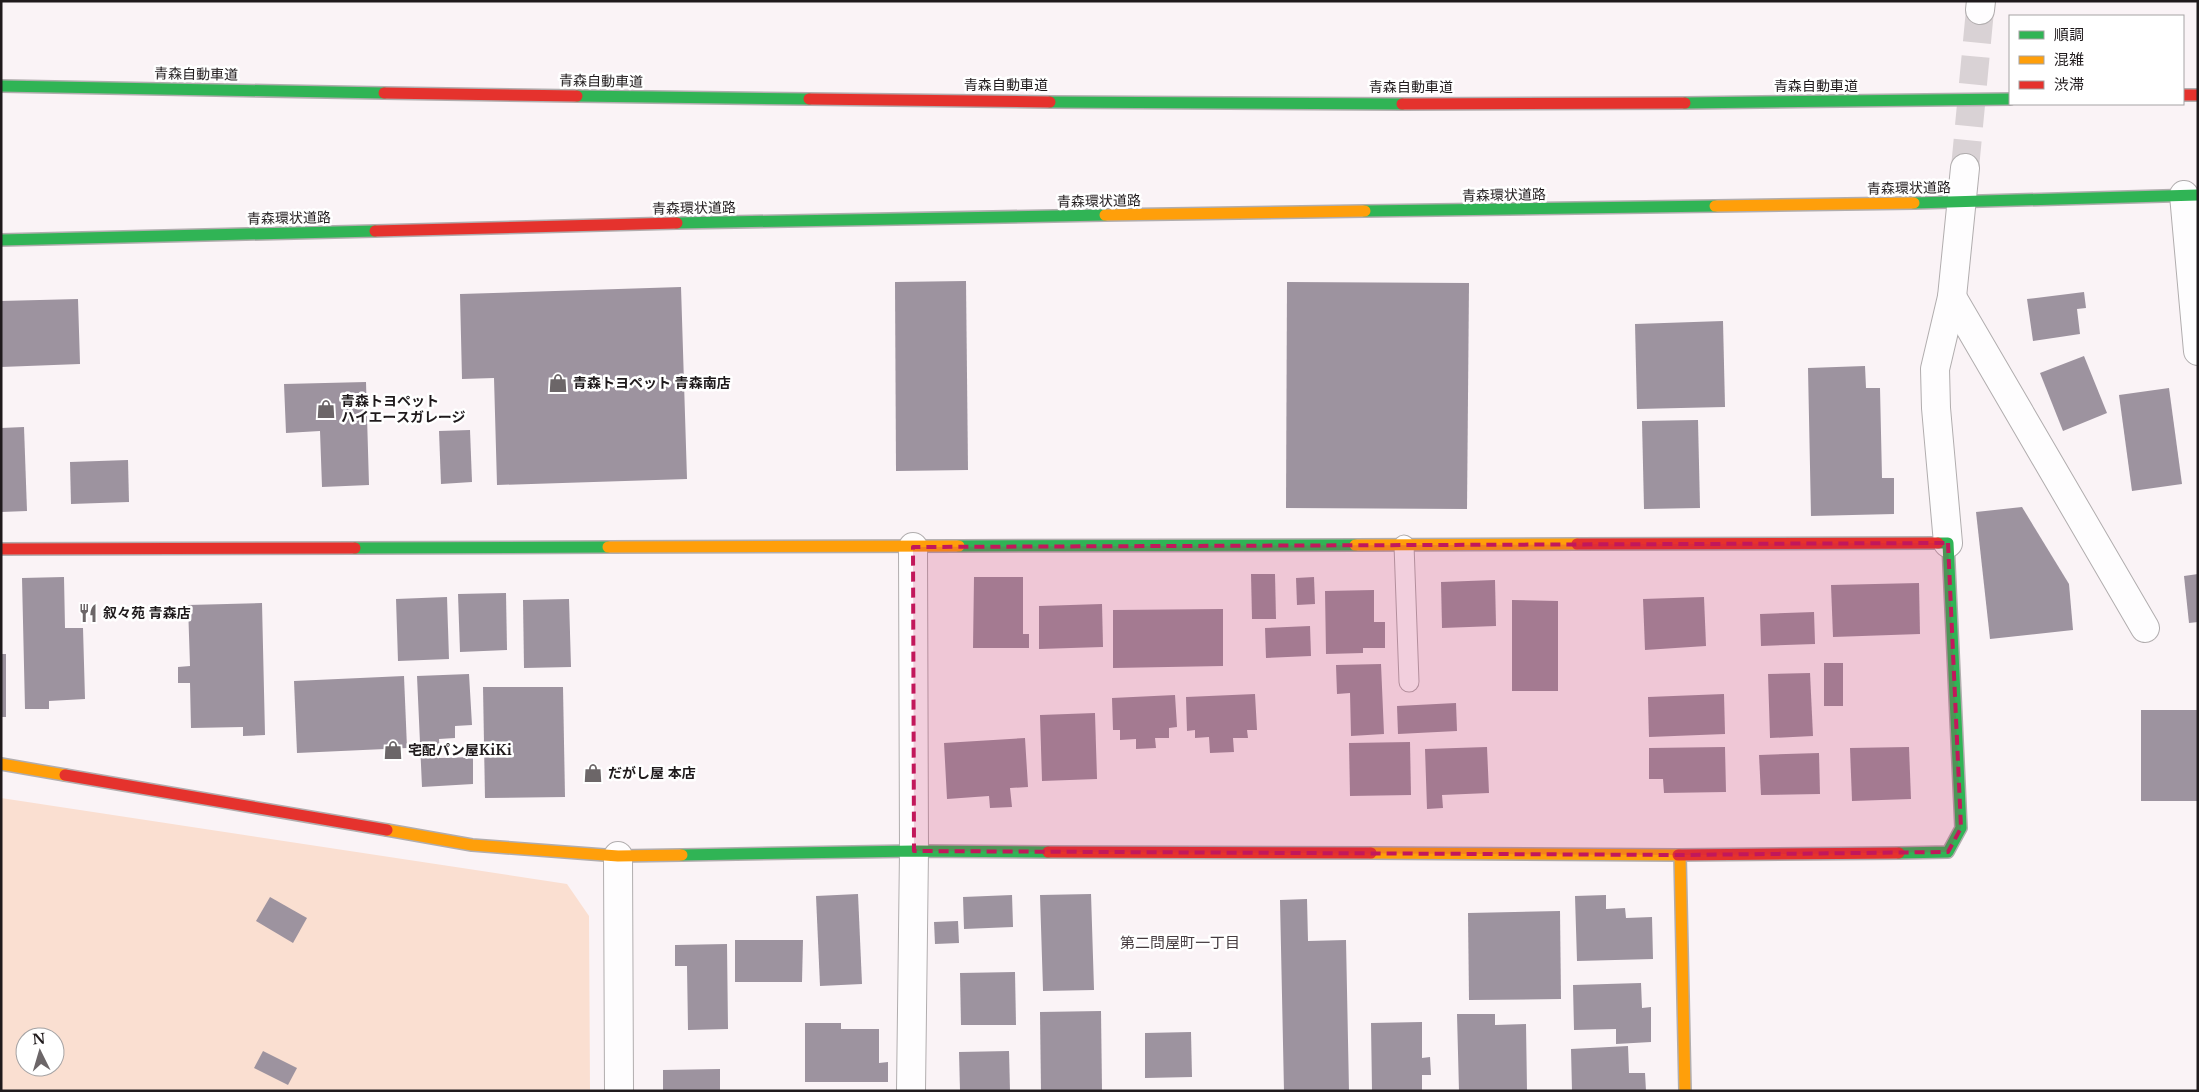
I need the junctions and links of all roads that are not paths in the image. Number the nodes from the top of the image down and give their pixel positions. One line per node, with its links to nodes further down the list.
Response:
1 (1, 86): 4 (main road, 青森自動車道)
2 (2184, 95): 3 (main road)
3 (2198, 95)
4 (2009, 99)
5 (1965, 168): 7 (street)
6 (2191, 195): 7 (main road, 青森環状道路); 10 (street)
7 (1962, 202): 8 (main road, 青森環状道路); 9 (street)
8 (1, 240)
9 (1952, 297): 11 (street); 15 (street)
10 (2198, 351)
11 (1948, 543): 12 (main road); 19 (main road)
12 (1404, 545): 13 (main road); 16 (lane)
13 (913, 547): 14 (main road); 18 (street)
14 (1, 550)
15 (2145, 628)
16 (1409, 682)
17 (1, 764): 20 (main road)
18 (914, 852): 19 (main road); 20 (main road); 22 (street)
19 (1680, 855): 23 (main road)
20 (618, 856): 21 (street)
21 (619, 1091)
22 (911, 1091)
23 (1685, 1091)

